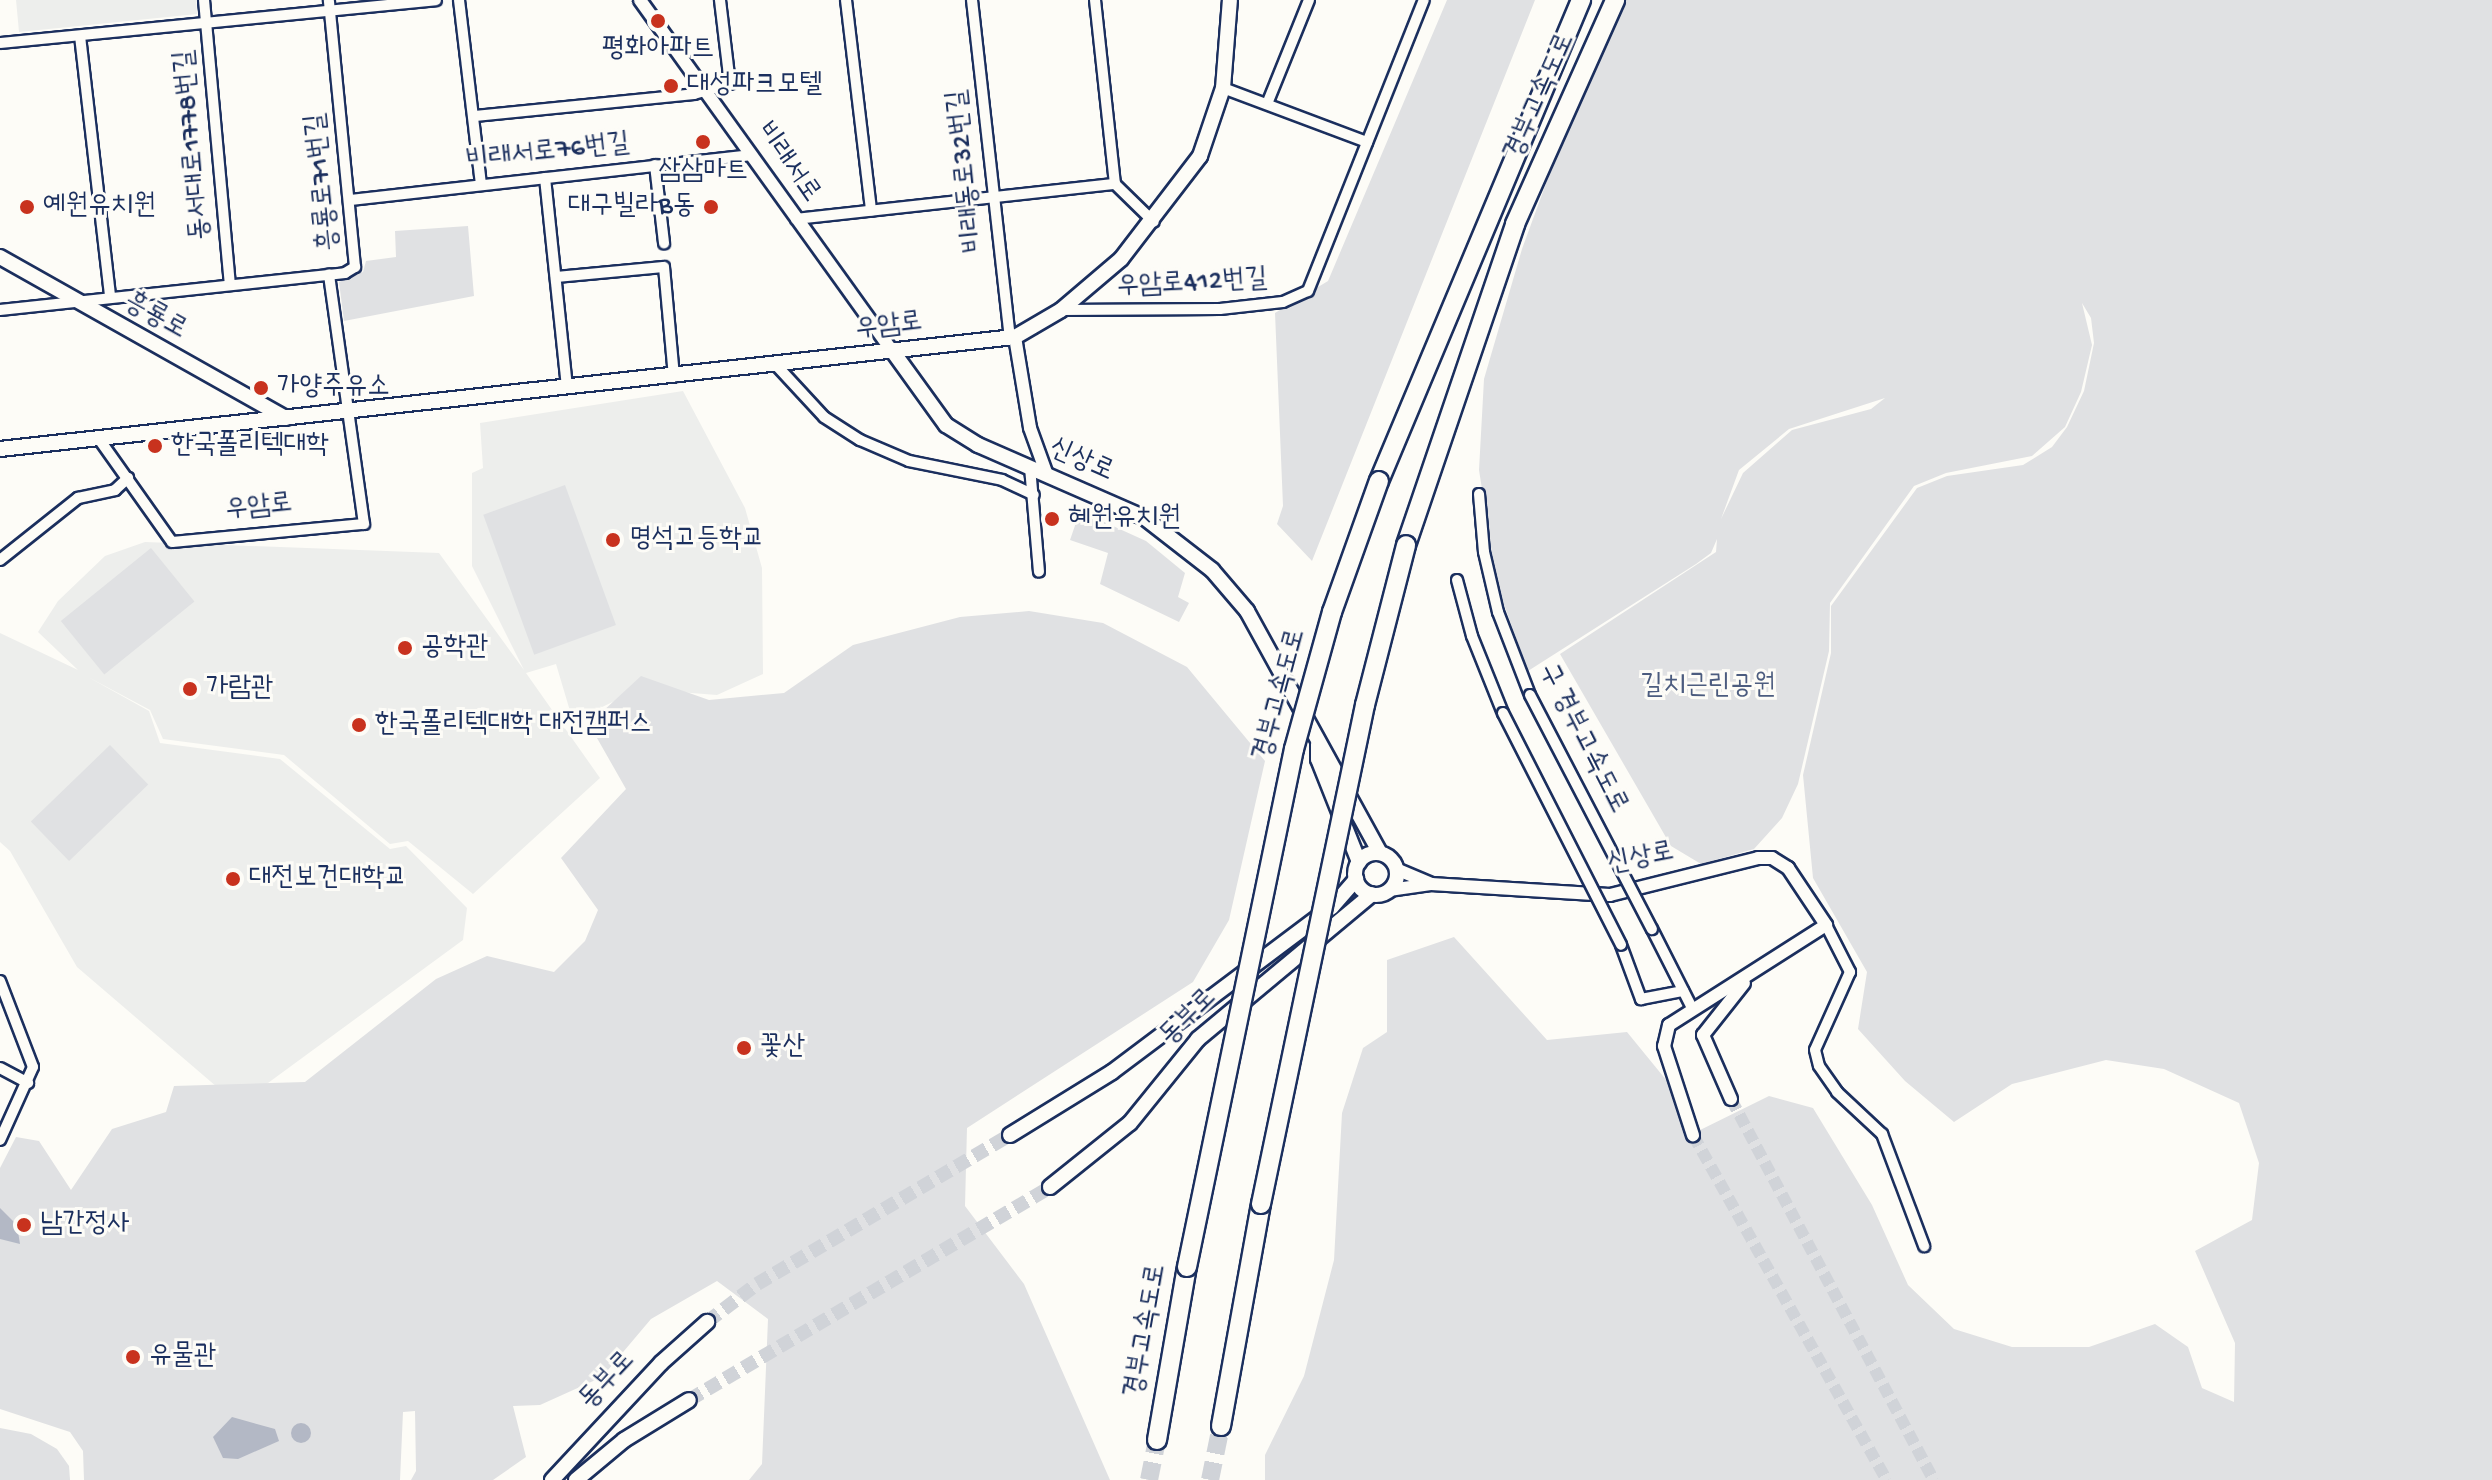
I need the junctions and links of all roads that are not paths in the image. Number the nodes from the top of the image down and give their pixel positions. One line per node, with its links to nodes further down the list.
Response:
1 (204, 0): 15 (street, 동서대로1778번길)
2 (436, 0): 14 (street)
3 (459, 0): 21 (street)
4 (640, 0): 18 (street, 비래서로)
5 (720, 0): 18 (street)
6 (846, 0): 30 (street)
7 (972, 0): 28 (street, 비래동로32번길)
8 (1095, 0): 26 (street)
9 (1230, 0): 19 (main road, 우암로)
10 (1309, 0): 20 (street)
11 (1424, 0): 22 (street, 우암로412번길)
12 (1581, 0): 83 (highway, 경부고속도로, bridge)
13 (1615, 0): 82 (highway, 경부고속도로, bridge)
14 (329, 6): 15 (street); 29 (street, 흥룡로71번길)
15 (207, 26): 16 (street); 37 (street, 동서대로1778번길)
16 (80, 36): 17 (street); 38 (street)
17 (0, 43)
18 (706, 87): 21 (street); 23 (street, 비래서로)
19 (1223, 88): 20 (street); 32 (main road, 우암로)
20 (1267, 104): 22 (street)
21 (475, 116): 27 (street)
22 (1367, 142): 41 (street, 우암로412번길)
23 (751, 155): 24 (street, 비래서로76번길); 31 (street, 비래서로)
24 (655, 165): 25 (street, 비래서로76번길); 33 (street)
25 (545, 178): 27 (street, 비래서로76번길); 36 (street)
26 (1115, 184): 28 (street); 32 (street)
27 (481, 185): 29 (street, 비래서로76번길)
28 (994, 197): 30 (street); 42 (street, 비래동로32번길)
29 (351, 200): 35 (street, 흥룡로71번길)
30 (871, 211): 31 (street)
31 (796, 219): 43 (street, 비래서로)
32 (1154, 222): 41 (main road, 우암로)
33 (664, 243)
34 (0, 257): 39 (main road, 흥룡로)
35 (329, 274): 37 (street, 흥룡로71번길); 47 (street, 우암로)
36 (556, 277): 45 (street); 46 (street)
37 (230, 285): 38 (street, 흥룡로71번길)
38 (110, 296): 39 (street, 흥룡로71번길)
39 (74, 302): 40 (street, 흥룡로71번길); 48 (main road, 흥룡로)
40 (0, 310)
41 (1061, 310): 42 (main road, 우암로)
42 (1013, 337): 43 (main road, 우암로); 52 (street)
43 (894, 353): 44 (main road, 우암로); 51 (main road, 신상로)
44 (777, 366): 45 (main road, 우암로); 55 (street)
45 (674, 377): 46 (main road, 우암로)
46 (567, 388): 47 (main road, 우암로)
47 (350, 412): 48 (main road, 우암로); 53 (street, 우암로)
48 (286, 418): 49 (main road, 우암로)
49 (99, 439): 50 (main road, 우암로); 53 (street, 우암로)
50 (0, 449)
51 (1030, 467): 52 (main road, 신상로); 55 (street)
52 (1047, 475): 59 (main road, 신상로)
53 (128, 478): 56 (street)
54 (1479, 494): 70 (street, 구 경부고속도로, bridge)
55 (1034, 495): 57 (street)
56 (0, 560)
57 (1039, 572)
58 (1457, 580): 70 (street, 구 경부고속도로, bridge)
59 (1318, 744): 60 (main road); 61 (main road)
60 (1380, 853): 61 (main road); 62 (main road)
61 (1359, 862): 63 (main road)
62 (1396, 869): 64 (street); 65 (main road)
63 (1356, 879): 66 (main road); 75 (main road, 동부로)
64 (1431, 884): 65 (street); 67 (street, 신상로)
65 (1389, 890): 66 (main road)
66 (1372, 894): 78 (main road, 동부로)
67 (1826, 925): 68 (street); 79 (street, 신상로)
68 (1755, 973): 71 (street); 74 (street)
69 (0, 981): 73 (street)
70 (1683, 991): 71 (street, 구 경부고속도로)
71 (1691, 1006): 76 (street)
72 (0, 1068): 73 (street)
73 (28, 1083): 77 (street)
74 (1731, 1099)
75 (1010, 1135)
76 (1693, 1135)
77 (0, 1140)
78 (1050, 1187)
79 (1924, 1246)
80 (707, 1322): 84 (main road, 동부로)
81 (689, 1400): 85 (main road, 동부로)
82 (1221, 1426)
83 (1157, 1440)
84 (552, 1480)
85 (576, 1480)

